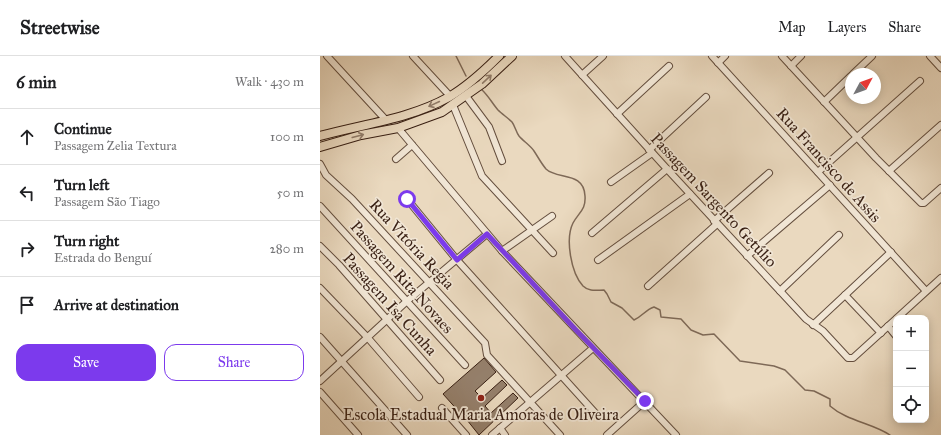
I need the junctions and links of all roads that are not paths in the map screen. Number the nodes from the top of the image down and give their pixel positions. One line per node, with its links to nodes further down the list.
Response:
1 (327, 56): 27 (street)
2 (413, 56): 21 (street)
3 (499, 56): 21 (main road)
4 (512, 56): 22 (main road, one-way to 4)
5 (565, 56): 18 (street, Passagem Sargento Getúlio)
6 (603, 56): 18 (street)
7 (712, 56): 13 (street, Rua Francisco de Assis)
8 (725, 56): 13 (street)
9 (782, 56): 15 (street)
10 (801, 56): 15 (street)
11 (872, 56): 16 (street)
12 (930, 56): 17 (street)
13 (718, 63): 40 (street, Rua Francisco de Assis)
14 (669, 66): 26 (street)
15 (791, 66): 24 (street)
16 (859, 68)
17 (941, 68)
18 (582, 75): 26 (street, Passagem Sargento Getúlio)
19 (920, 81): 31 (street)
20 (845, 82): 24 (street)
21 (448, 95): 27 (main road, one-way to 27)
22 (466, 96): 25 (main road); 36 (street)
23 (706, 97): 34 (street)
24 (824, 102): 31 (street)
25 (453, 105): 29 (main road); 50 (street)
26 (617, 114): 34 (street, Passagem Sargento Getúlio)
27 (385, 119): 30 (main road)
28 (941, 125): 39 (street)
29 (398, 128): 32 (street); 33 (main road, one-way to 29)
30 (320, 136)
31 (857, 138): 39 (street); 40 (street)
32 (412, 145): 35 (street); 52 (street)
33 (320, 147)
34 (651, 151): 38 (street, Passagem Sargento Getúlio); 42 (street)
35 (396, 159)
36 (502, 161)
37 (320, 164): 62 (street, Rua Vitória Regia)
38 (667, 169): 45 (street, Passagem Sargento Getúlio); 51 (street)
39 (889, 171): 44 (street)
40 (818, 172): 43 (street, Rua Francisco de Assis)
41 (769, 173): 49 (street)
42 (611, 182)
43 (830, 186): 56 (street, Rua Francisco de Assis); 58 (street)
44 (941, 188)
45 (690, 194): 49 (street, Passagem Sargento Getúlio); 60 (street)
46 (407, 199): 59 (street)
47 (320, 206): 68 (street, Passagem Rita Novaes)
48 (552, 216): 50 (street)
49 (716, 222): 58 (street, Passagem Sargento Getúlio); 63 (street)
50 (530, 230): 55 (street); 57 (street)
51 (592, 233)
52 (487, 234): 55 (street); 59 (street)
53 (839, 235): 65 (street)
54 (320, 246): 70 (street, Passagem Isa Cunha)
55 (502, 251): 78 (street)
56 (891, 252): 66 (street, Rua Francisco de Assis); 67 (street)
57 (553, 253)
58 (747, 256): 65 (street, Passagem Sargento Getúlio)
59 (457, 260): 62 (street); 81 (street)
60 (598, 260)
61 (941, 278): 66 (street)
62 (430, 282): 68 (street); 87 (street, Rua Vitória Regia)
63 (648, 286)
64 (320, 288): 77 (street)
65 (780, 291): 72 (street, Passagem Sargento Getúlio)
66 (926, 291): 69 (street)
67 (846, 295): 72 (street); 75 (street)
68 (407, 301): 70 (street); 80 (street, Passagem Rita Novaes)
69 (899, 315)
70 (387, 320): 77 (street); 82 (street, Passagem Isa Cunha)
71 (893, 321): 73 (street)
72 (812, 325): 75 (street, Passagem Sargento Getúlio)
73 (888, 326): 74 (street); 75 (street)
74 (893, 332)
75 (881, 333)
76 (320, 336): 79 (street)
77 (368, 338): 79 (street); 85 (street)
78 (592, 348): 81 (street); 86 (street)
79 (343, 361): 83 (street); 92 (street)
80 (465, 365)
81 (562, 375): 87 (street); 89 (street)
82 (440, 380)
83 (320, 381)
84 (320, 392): 91 (street)
85 (420, 397)
86 (645, 401): 97 (street); 98 (street)
87 (531, 402): 90 (street); 96 (street, Rua Vitória Regia)
88 (442, 408): 93 (street)
89 (597, 415)
90 (500, 428): 94 (street); 95 (street)
91 (358, 435)
92 (407, 435)
93 (466, 435)
94 (492, 435)
95 (505, 435)
96 (560, 435)
97 (607, 435)
98 (676, 435)

